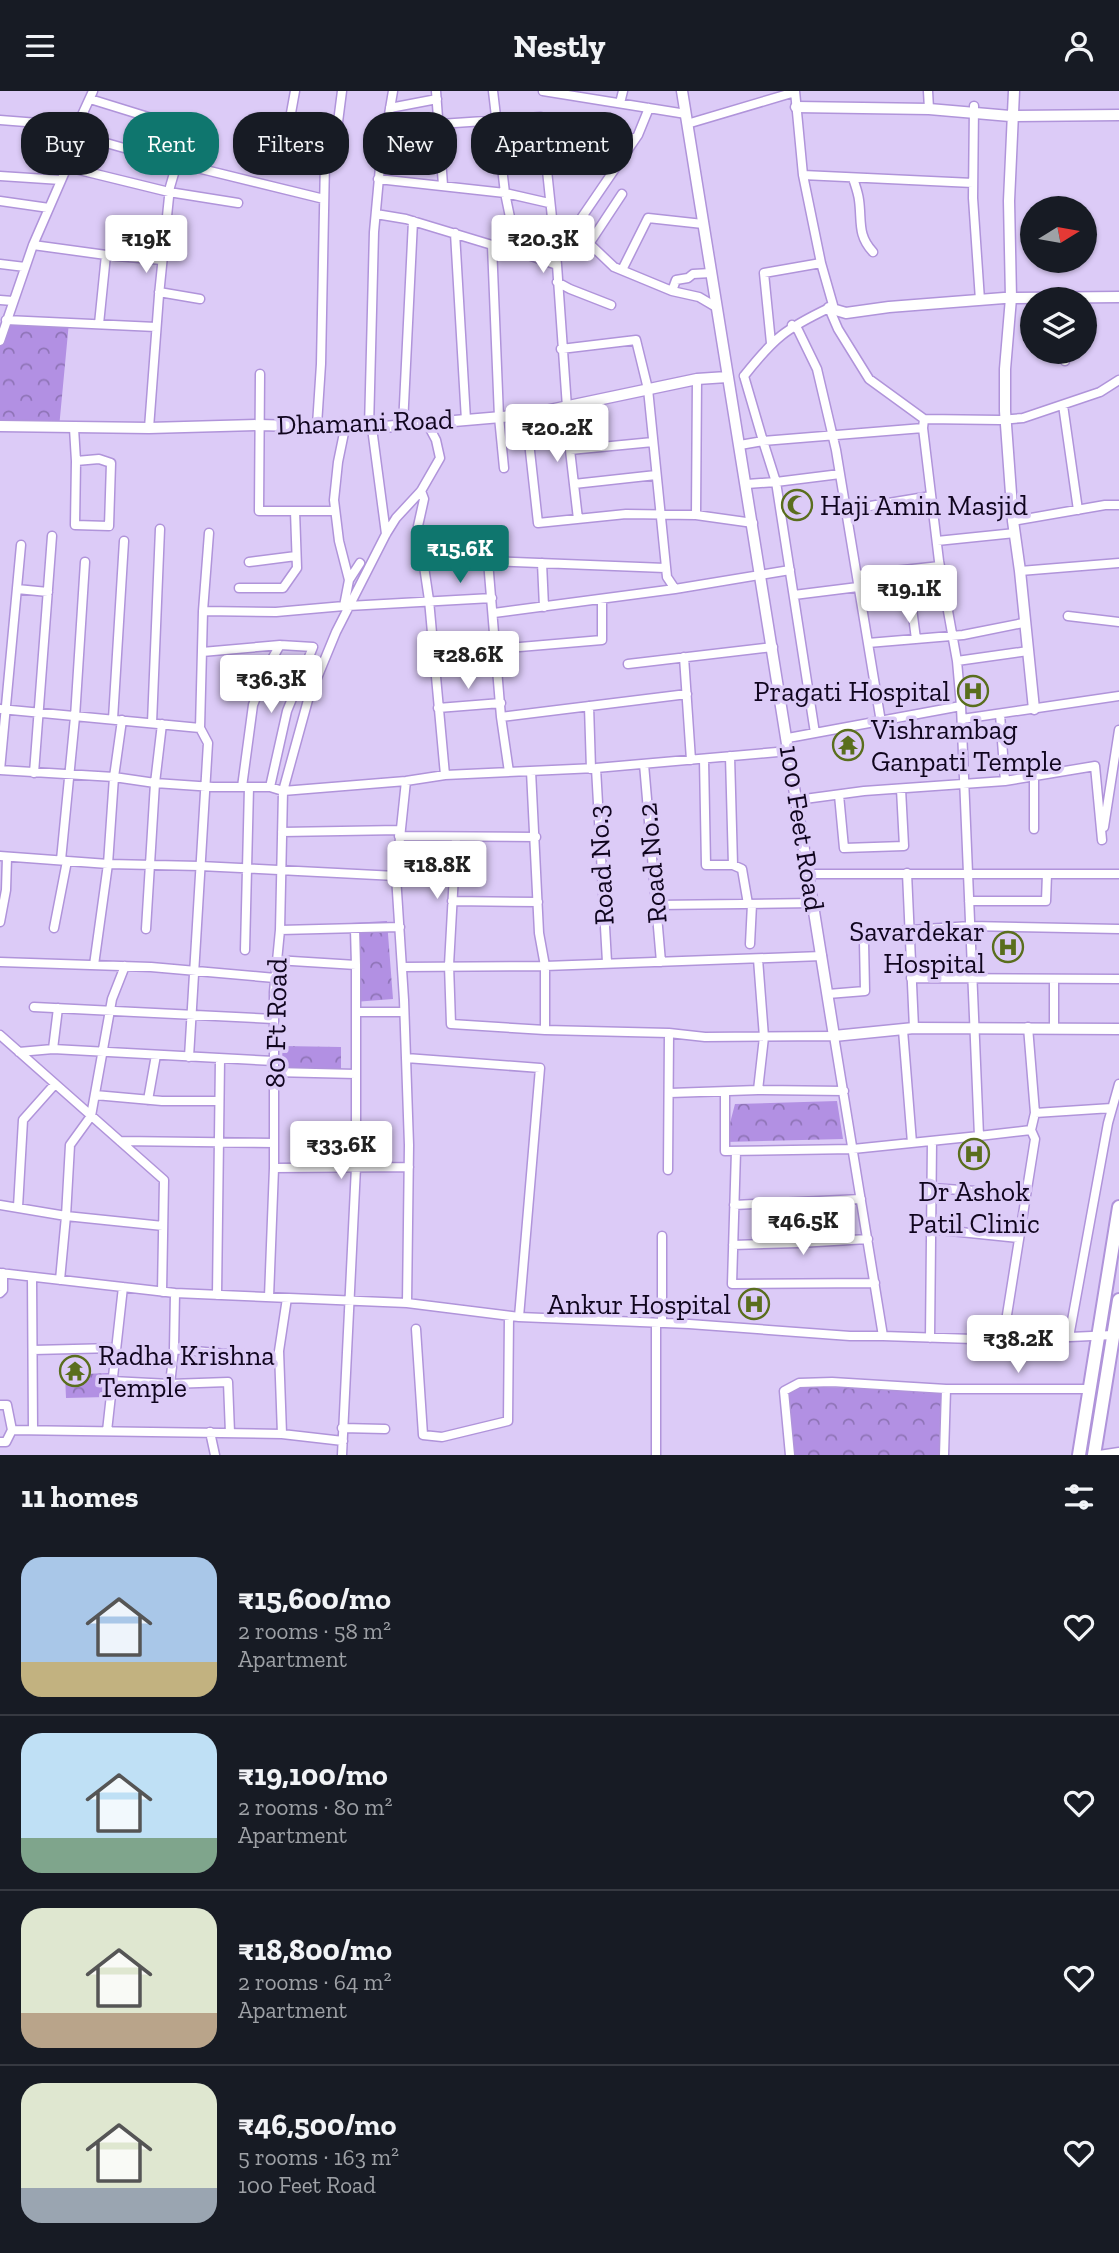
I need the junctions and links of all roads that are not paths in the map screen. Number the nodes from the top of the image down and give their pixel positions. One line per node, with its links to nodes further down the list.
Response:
1 (295, 91): 24 (street)
2 (342, 91): 53 (street)
3 (393, 91): 18 (street)
4 (493, 91): 26 (street)
5 (542, 91): 12 (street)
6 (623, 91): 15 (street)
7 (682, 91): 29 (main road, 100 Feet Road)
8 (756, 91): 16 (street)
9 (928, 91): 20 (street)
10 (1014, 91): 27 (main road)
11 (795, 92): 16 (street); 17 (street)
12 (577, 94): 15 (street)
13 (92, 95): 22 (street); 23 (street)
14 (437, 95): 18 (street)
15 (620, 103): 19 (street)
16 (757, 103): 29 (street)
17 (796, 107): 20 (main road); 43 (street)
18 (390, 108): 25 (street)
19 (649, 108): 29 (street); 32 (street)
20 (929, 109): 21 (main road)
21 (974, 110): 27 (main road); 48 (street)
22 (85, 112)
23 (140, 112)
24 (291, 112)
25 (389, 112)
26 (495, 112)
27 (1013, 115): 28 (main road); 82 (main road)
28 (1119, 115)
29 (687, 119): 60 (main road, 100 Feet Road)
30 (0, 120): 31 (street)
31 (21, 123)
32 (635, 139): 33 (street)
33 (633, 142)
34 (219, 173): 53 (street)
35 (63, 175): 47 (street)
36 (100, 175): 50 (street)
37 (174, 175): 50 (street)
38 (379, 175): 46 (street)
39 (443, 175): 49 (street)
40 (503, 175): 51 (street)
41 (547, 175): 56 (street)
42 (611, 175): 61 (street)
43 (803, 175): 45 (street); 71 (street)
44 (0, 176): 47 (street)
45 (853, 178): 48 (street); 67 (street)
46 (378, 179): 49 (street); 58 (street)
47 (61, 180): 57 (street)
48 (973, 183): 86 (street)
49 (443, 185): 51 (street)
50 (169, 192): 55 (street); 70 (street)
51 (505, 193): 56 (street); 66 (street)
52 (622, 194): 64 (street)
53 (324, 199): 113 (street)
54 (0, 201): 57 (street)
55 (238, 203)
56 (549, 203): 68 (street)
57 (49, 208): 63 (street)
58 (376, 214): 59 (street); 119 (street)
59 (413, 221): 62 (street); 114 (street)
60 (703, 224): 75 (street); 76 (main road, 100 Feet Road)
61 (574, 229): 64 (street); 68 (street)
62 (455, 233): 65 (street); 109 (street)
63 (33, 244): 69 (street); 74 (street)
64 (589, 244): 75 (street)
65 (492, 245): 66 (street); 107 (street)
66 (517, 251): 73 (street)
67 (873, 252)
68 (556, 254): 73 (street)
69 (106, 255): 70 (street); 92 (street)
70 (162, 260): 79 (street)
71 (821, 263): 90 (street); 96 (street)
72 (0, 264): 74 (street)
73 (557, 265): 77 (street)
74 (25, 267): 87 (street)
75 (622, 270): 78 (street)
76 (711, 273): 78 (street); 89 (main road, 100 Feet Road)
77 (557, 282): 88 (street); 97 (street)
78 (672, 291): 89 (street)
79 (159, 292): 84 (street); 94 (street)
80 (1097, 297): 81 (main road)
81 (1119, 297)
82 (1011, 298): 83 (main road); 86 (main road); 108 (main road)
83 (1020, 298)
84 (200, 299)
85 (0, 300): 87 (street)
86 (980, 300): 90 (main road)
87 (13, 301): 91 (street)
88 (611, 305)
89 (716, 307): 100 (main road, 100 Feet Road)
90 (829, 308): 93 (street); 111 (street)
91 (6, 320): 92 (street); 95 (street)
92 (99, 324): 94 (street)
93 (792, 325): 96 (street); 120 (street)
94 (156, 327): 117 (street)
95 (0, 338)
96 (771, 342): 99 (street)
97 (561, 349): 103 (street); 105 (street)
98 (260, 374): 112 (street)
99 (744, 376): 100 (street); 121 (street)
100 (727, 377): 101 (main road, Dhamani Road); 123 (main road, 100 Feet Road)
101 (697, 379): 103 (main road, Dhamani Road); 140 (street)
102 (1119, 380): 104 (street)
103 (648, 389): 105 (main road, Dhamani Road); 122 (street)
104 (1063, 405): 108 (street); 136 (street)
105 (567, 407): 106 (main road, Dhamani Road); 124 (street)
106 (526, 415): 107 (main road, Dhamani Road); 141 (street)
107 (499, 417): 109 (main road, Dhamani Road); 126 (street)
108 (1006, 419): 111 (street); 142 (main road)
109 (466, 420): 110 (main road, Dhamani Road)
110 (427, 423): 114 (main road, Dhamani Road); 132 (street)
111 (924, 423): 120 (street); 133 (street)
112 (259, 425): 113 (main road, Dhamani Road); 117 (main road, Dhamani Road); 137 (street)
113 (317, 425): 118 (main road, Dhamani Road)
114 (403, 425): 119 (main road, Dhamani Road)
115 (0, 426): 116 (main road, Dhamani Road)
116 (74, 428): 117 (main road, Dhamani Road); 125 (street)
117 (149, 428)
118 (345, 428): 119 (main road, Dhamani Road); 138 (street)
119 (370, 428): 147 (street)
120 (833, 437): 121 (street); 127 (street)
121 (763, 441): 123 (street); 129 (street)
122 (653, 442): 124 (street); 128 (street)
123 (740, 445): 131 (main road, 100 Feet Road)
124 (570, 450): 130 (street)
125 (76, 461)
126 (504, 468)
127 (840, 474): 129 (street); 135 (street)
128 (656, 475): 130 (street); 139 (street)
129 (776, 482): 131 (street); 163 (street)
130 (574, 484): 141 (street)
131 (747, 484): 143 (main road, 100 Feet Road)
132 (421, 491): 147 (street, 80 Ft Road); 153 (street)
133 (931, 496): 135 (street); 150 (street)
134 (1119, 505): 136 (street)
135 (846, 510): 166 (street)
136 (1078, 510): 142 (street)
137 (295, 511): 138 (street); 152 (street)
138 (334, 511): 167 (street)
139 (660, 514): 140 (street); 141 (street); 161 (street)
140 (695, 515): 143 (street)
141 (578, 519)
142 (1013, 521): 146 (main road)
143 (753, 523): 165 (main road, 100 Feet Road)
144 (160, 529): 210 (street)
145 (209, 533): 179 (street)
146 (1015, 533): 150 (street); 164 (main road)
147 (386, 534): 177 (street, 80 Ft Road)
148 (52, 536): 172 (street)
149 (124, 541): 208 (street)
150 (937, 541): 160 (street)
151 (21, 545): 170 (street)
152 (296, 556): 156 (street); 169 (street)
153 (422, 561): 154 (street); 176 (street)
154 (488, 561): 158 (street); 174 (street)
155 (85, 562): 205 (street)
156 (249, 562)
157 (360, 563): 167 (street)
158 (542, 563): 161 (street); 178 (street)
159 (1119, 563): 164 (street)
160 (940, 566): 162 (street); 184 (street)
161 (665, 568): 171 (street)
162 (907, 570): 166 (street); 185 (street)
163 (790, 571): 165 (street); 173 (street)
164 (1020, 571): 190 (main road)
165 (761, 575): 171 (street); 188 (main road, 100 Feet Road)
166 (857, 575): 168 (street)
167 (349, 580): 177 (street)
168 (858, 587): 173 (street); 186 (street)
169 (239, 588)
170 (17, 589): 172 (street); 201 (street)
171 (675, 589): 175 (street)
172 (48, 592): 203 (street)
173 (794, 595): 214 (street)
174 (492, 598): 176 (street); 180 (street)
175 (602, 599): 178 (street); 189 (street)
176 (429, 600): 177 (street); 200 (street)
177 (348, 606): 179 (street); 238 (street, 80 Ft Road)
178 (544, 607): 180 (street)
179 (203, 611): 191 (street)
180 (494, 613): 189 (street)
181 (1068, 616): 182 (street)
182 (1119, 622)
183 (1023, 624): 184 (street)
184 (953, 635): 185 (street); 193 (street)
185 (916, 639): 186 (street)
186 (867, 643): 209 (street)
187 (281, 645): 191 (street); 235 (street); 236 (street)
188 (773, 647): 192 (street); 215 (main road, 100 Feet Road)
189 (496, 649): 197 (street)
190 (1028, 651): 193 (street); 202 (main road)
191 (202, 652): 212 (street)
192 (684, 657): 194 (street); 195 (street)
193 (957, 661): 199 (street)
194 (628, 664)
195 (687, 694): 198 (street); 219 (street)
196 (1119, 696): 202 (street)
197 (501, 703): 200 (street); 206 (street)
198 (589, 706): 206 (street); 221 (street, Road No.3)
199 (961, 706): 207 (street); 209 (street)
200 (438, 708): 227 (street)
201 (3, 709): 203 (street); 222 (street)
202 (1034, 709): 204 (street)
203 (38, 711): 205 (street); 225 (street)
204 (1000, 714): 207 (street); 231 (street)
205 (75, 717): 208 (street); 226 (street)
206 (501, 717): 224 (street)
207 (962, 719): 233 (street)
208 (118, 720): 210 (street); 229 (street)
209 (881, 722): 214 (street)
210 (152, 723): 211 (street)
211 (162, 724): 212 (street); 232 (street)
212 (200, 728): 234 (street)
213 (1119, 730): 228 (street)
214 (815, 733): 215 (street)
215 (788, 738): 216 (main road, 100 Feet Road)
216 (789, 751): 217 (street); 240 (main road, 100 Feet Road)
217 (730, 756): 218 (street); 250 (street)
218 (704, 759): 219 (street); 250 (street)
219 (691, 760): 220 (street)
220 (644, 764): 221 (street); 265 (street, Road No.2)
221 (593, 768): 223 (street); 280 (street, Road No.3)
222 (0, 770): 225 (street)
223 (531, 771): 224 (street); 244 (street)
224 (509, 772): 227 (street)
225 (34, 773): 226 (street)
226 (69, 773): 229 (street); 247 (street)
227 (444, 775): 230 (street)
228 (1034, 776): 231 (street); 241 (street)
229 (114, 777): 232 (street); 248 (street)
230 (406, 781): 238 (street); 243 (street)
231 (1005, 781): 233 (street)
232 (155, 783): 234 (street); 249 (street)
233 (964, 785): 237 (street); 255 (street)
234 (204, 786): 235 (street); 251 (street)
235 (245, 787): 236 (street); 252 (street)
236 (270, 787): 238 (street)
237 (901, 789): 239 (street); 239 (street)
238 (283, 791): 242 (street, 80 Ft Road)
239 (839, 795): 240 (street)
240 (797, 800): 257 (main road, 100 Feet Road)
241 (1034, 829)
242 (282, 832): 243 (street); 253 (street, 80 Ft Road)
243 (400, 833): 245 (street); 259 (street)
244 (536, 837): 245 (street); 262 (street)
245 (456, 838): 260 (street)
246 (4, 857): 247 (street); 266 (street)
247 (64, 861): 248 (street); 269 (street)
248 (108, 864): 249 (street); 283 (street)
249 (149, 865): 251 (street); 270 (street)
250 (733, 865): 264 (street)
251 (200, 866): 252 (street); 289 (street)
252 (245, 869): 253 (street); 276 (street)
253 (280, 871): 259 (street); 273 (street, 80 Ft Road)
254 (907, 873): 255 (street); 257 (street); 274 (street)
255 (968, 873): 256 (street); 261 (street)
256 (1047, 873): 258 (street); 261 (street)
257 (809, 874): 263 (main road, 100 Feet Road)
258 (1119, 874)
259 (396, 876): 268 (street)
260 (452, 901): 262 (street); 285 (street)
261 (969, 901): 267 (street)
262 (538, 902): 287 (street)
263 (814, 903): 264 (street); 277 (main road, 100 Feet Road)
264 (750, 904): 265 (street); 275 (street)
265 (656, 905): 281 (street, Road No.2)
266 (0, 922)
267 (970, 926): 272 (street); 274 (street); 292 (street)
268 (400, 927): 271 (street); 288 (street)
269 (54, 928)
270 (146, 929)
271 (355, 929): 273 (street); 284 (street)
272 (1119, 929)
273 (279, 930): 279 (street, 80 Ft Road)
274 (909, 930): 291 (street); 295 (street)
275 (750, 944)
276 (245, 950)
277 (822, 955): 278 (street); 295 (main road, 100 Feet Road)
278 (758, 959): 281 (street); 313 (street)
279 (276, 960): 284 (street); 290 (street, 80 Ft Road)
280 (607, 962): 281 (street); 287 (street)
281 (661, 962)
282 (0, 963): 283 (street)
283 (94, 965): 286 (street)
284 (356, 965): 299 (street)
285 (449, 965): 287 (street); 288 (street); 308 (street)
286 (125, 966): 289 (street); 298 (street)
287 (545, 966): 308 (street)
288 (402, 967): 300 (street)
289 (194, 971): 290 (street); 301 (street)
290 (275, 978): 302 (street, 80 Ft Road)
291 (911, 978): 292 (street); 305 (street)
292 (972, 979): 293 (street); 306 (street)
293 (1054, 979): 294 (street); 304 (street)
294 (1119, 979)
295 (828, 995): 312 (main road, 100 Feet Road)
296 (34, 1007): 297 (street)
297 (58, 1008): 298 (street); 314 (street)
298 (110, 1011): 301 (street); 316 (street)
299 (358, 1012): 300 (street); 323 (street)
300 (404, 1012): 319 (street)
301 (191, 1015): 302 (street); 318 (street)
302 (274, 1019): 321 (street, 80 Ft Road)
303 (1028, 1027): 304 (main road); 306 (main road); 334 (street)
304 (1054, 1027): 307 (main road)
305 (914, 1028): 306 (main road); 309 (main road)
306 (974, 1028): 337 (street)
307 (1119, 1029)
308 (545, 1030): 310 (street)
309 (903, 1030): 312 (main road); 342 (street)
310 (669, 1033): 313 (street); 329 (street)
311 (0, 1035): 315 (street)
312 (834, 1035): 313 (street); 327 (street)
313 (764, 1037): 326 (street)
314 (53, 1049): 315 (street); 316 (street)
315 (19, 1052): 324 (street)
316 (103, 1052): 317 (street); 330 (street)
317 (156, 1055): 318 (street); 331 (street)
318 (188, 1057): 320 (street)
319 (406, 1058): 346 (street); 380 (street)
320 (220, 1059): 321 (street); 332 (street)
321 (274, 1061): 322 (street, 80 Ft Road)
322 (274, 1072): 323 (street); 341 (street, 80 Ft Road)
323 (356, 1074): 345 (street)
324 (55, 1084): 335 (street); 355 (street)
325 (1119, 1084): 333 (street)
326 (758, 1090): 327 (street); 328 (street)
327 (844, 1091): 343 (street)
328 (724, 1092): 329 (street); 344 (street)
329 (670, 1093): 348 (street)
330 (95, 1095): 331 (street); 335 (street)
331 (148, 1100): 332 (street)
332 (219, 1101): 340 (street)
333 (1112, 1108): 334 (street); 386 (street)
334 (1035, 1113): 336 (street)
335 (91, 1117): 338 (street); 357 (street)
336 (1031, 1130): 337 (street); 361 (street)
337 (979, 1136): 339 (street)
338 (120, 1141): 340 (street); 358 (street)
339 (932, 1141): 342 (street); 349 (street)
340 (218, 1143): 341 (street); 373 (street)
341 (274, 1143): 347 (street, 80 Ft Road)
342 (912, 1143): 343 (street)
343 (853, 1149): 344 (street); 351 (street)
344 (736, 1151): 354 (street)
345 (356, 1167): 346 (street); 347 (street); 377 (street)
346 (409, 1167): 378 (street)
347 (274, 1168): 374 (street, 80 Ft Road)
348 (668, 1170)
349 (932, 1188): 350 (street); 359 (street)
350 (990, 1192)
351 (861, 1199): 352 (street); 362 (street)
352 (796, 1203): 354 (street); 363 (street)
353 (0, 1205): 355 (street)
354 (734, 1205): 364 (street)
355 (18, 1207): 357 (street)
356 (1119, 1207): 384 (highway)
357 (66, 1216): 358 (street); 367 (street)
358 (163, 1226): 370 (street)
359 (931, 1229): 361 (street); 387 (street)
360 (662, 1236): 381 (street)
361 (1019, 1238): 388 (street)
362 (868, 1239): 363 (street); 368 (street)
363 (799, 1243): 364 (street)
364 (733, 1245): 368 (street)
365 (1, 1273): 366 (street); 371 (street)
366 (32, 1277): 367 (street); 391 (street)
367 (60, 1280): 369 (street)
368 (875, 1283): 385 (street)
369 (123, 1287): 370 (street); 389 (street)
370 (162, 1291): 372 (street)
371 (0, 1293)
372 (175, 1293): 373 (street); 390 (street)
373 (217, 1295): 374 (street)
374 (269, 1297): 375 (street)
375 (287, 1298): 377 (street); 392 (street)
376 (1119, 1300): 382 (highway)
377 (349, 1301): 378 (street); 398 (street)
378 (407, 1304): 379 (street)
379 (509, 1316): 380 (street); 383 (street)
380 (519, 1317): 381 (street)
381 (659, 1323): 385 (street); 411 (street)
382 (1116, 1327): 384 (street); 415 (highway)
383 (416, 1329)
384 (1098, 1335): 386 (street); 396 (highway)
385 (883, 1336): 387 (street)
386 (1069, 1337): 388 (street)
387 (930, 1338): 388 (street)
388 (1003, 1341)
389 (115, 1348): 391 (street); 393 (street)
390 (174, 1349): 392 (street); 394 (street)
391 (33, 1350): 401 (street)
392 (279, 1359): 405 (street)
393 (113, 1381): 394 (street); 402 (street)
394 (170, 1384): 404 (street)
395 (946, 1389): 396 (street); 412 (street); 413 (street)
396 (1090, 1389): 414 (highway)
397 (0, 1405): 400 (street)
398 (342, 1428): 399 (street); 406 (street)
399 (385, 1429)
400 (12, 1430): 401 (street); 407 (street)
401 (33, 1430): 402 (street)
402 (107, 1431): 403 (street)
403 (210, 1432): 404 (street); 409 (street)
404 (230, 1433): 405 (street)
405 (282, 1434): 406 (street)
406 (343, 1441): 410 (street)
407 (0, 1442)
408 (1119, 1453): 415 (street)
409 (215, 1455)
410 (342, 1455)
411 (656, 1455)
412 (790, 1455)
413 (944, 1455)
414 (1079, 1455)
415 (1096, 1455)

